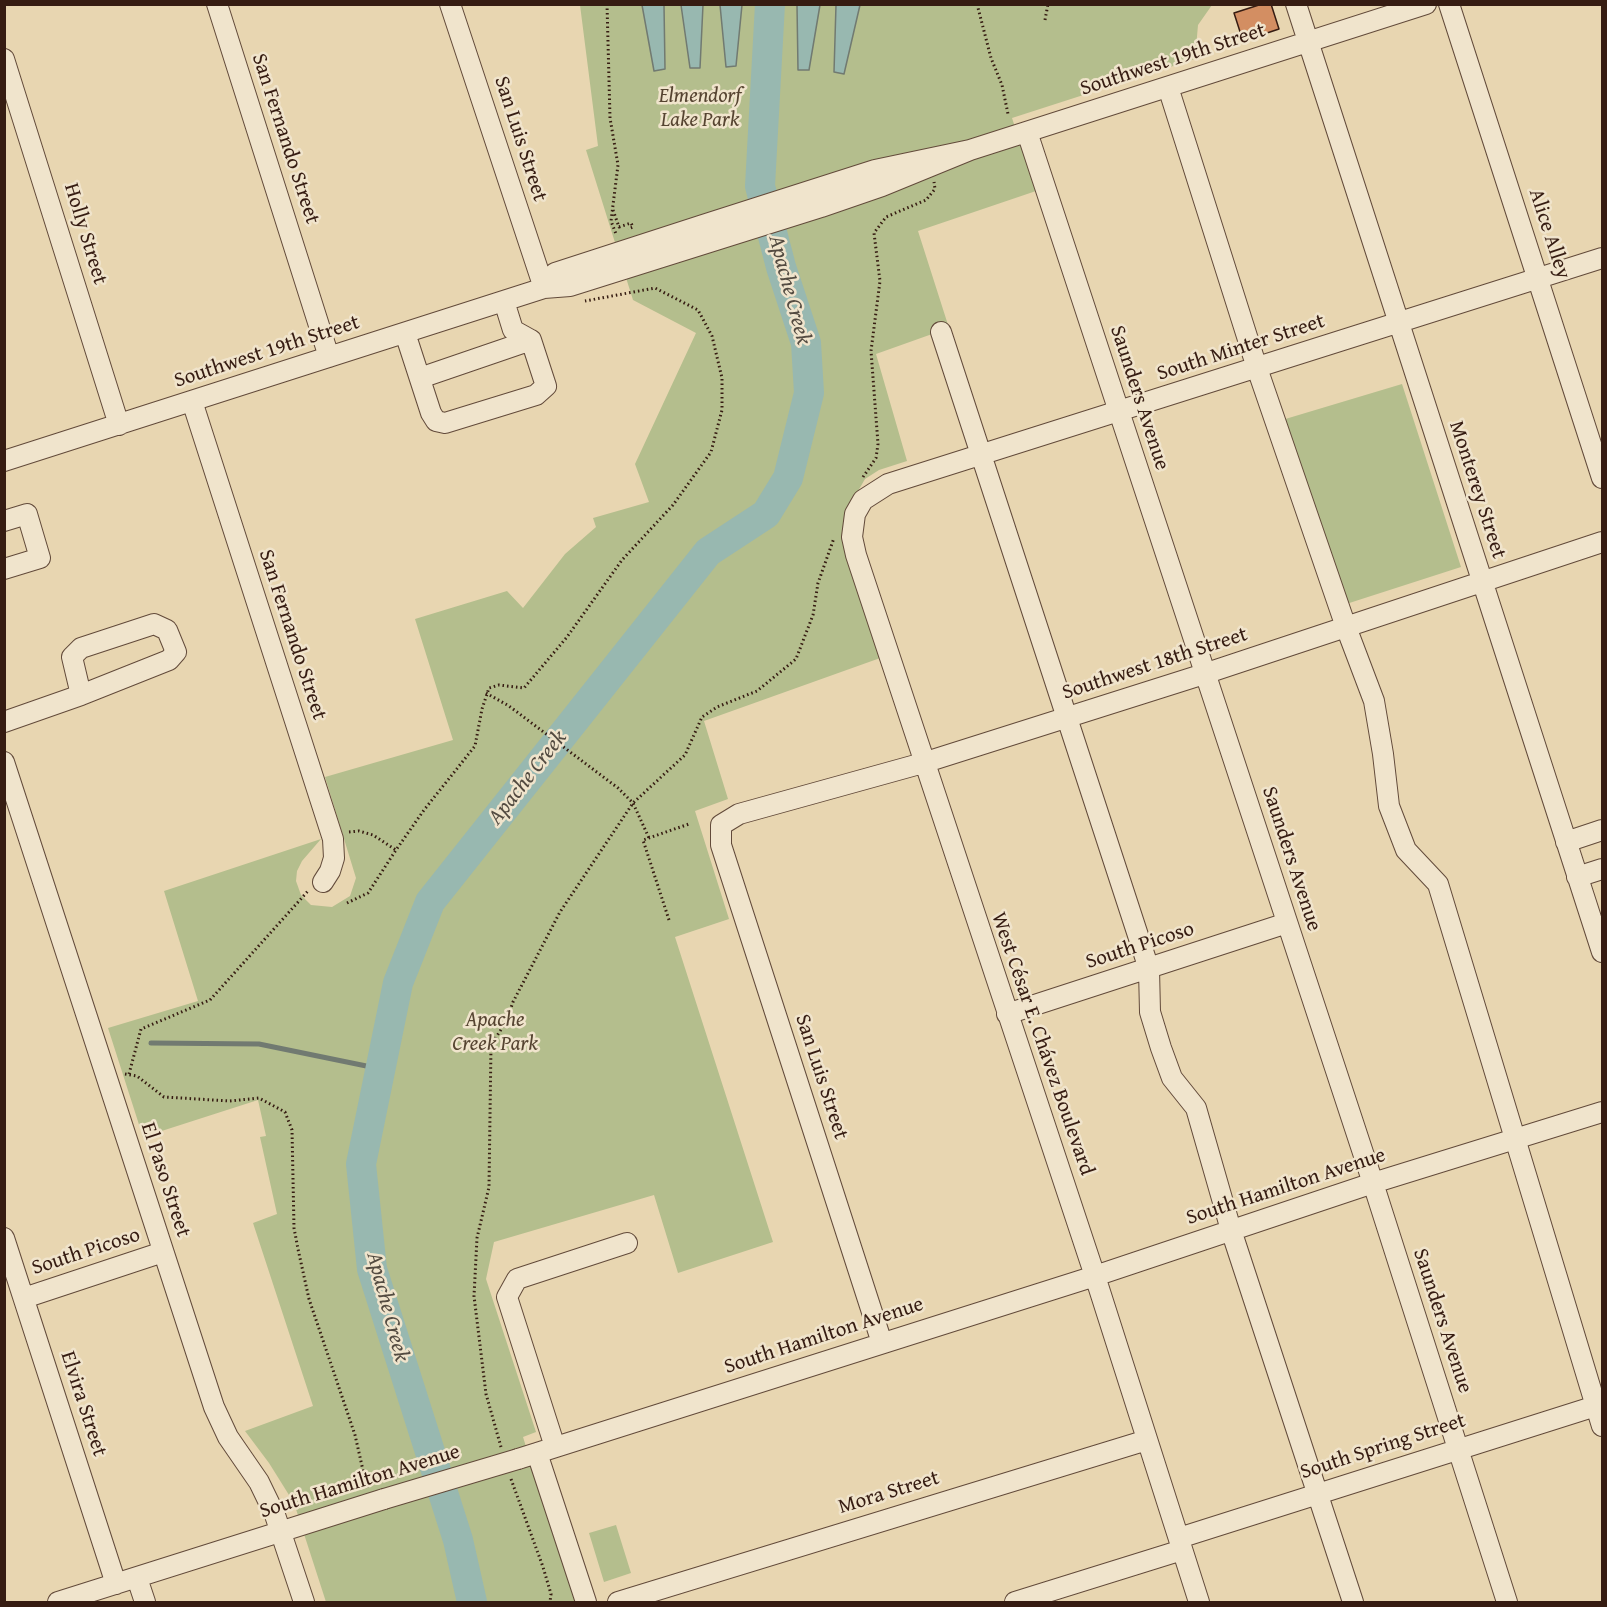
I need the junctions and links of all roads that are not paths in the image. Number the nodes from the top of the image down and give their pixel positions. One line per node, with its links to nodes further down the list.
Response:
1 (218, 4): 18 (street, San Fernando Street)
2 (450, 4): 12 (street, San Luis Street)
3 (1296, 4): 6 (street, Monterey Street)
4 (1426, 4): 6 (street, Southwest 19th Street)
5 (1449, 4): 11 (street, Alice Alley)
6 (1307, 42): 8 (street, Southwest 19th Street); 14 (street, Monterey Street)
7 (4, 59): 23 (street, Holly Street)
8 (1168, 87): 9 (street, Southwest 19th Street); 19 (street)
9 (1027, 132): 12 (street, Southwest 19th Street); 22 (street, Saunders Avenue)
10 (1602, 258): 11 (street, South Minter Street)
11 (1538, 279): 14 (street, South Minter Street); 26 (street, Alice Alley)
12 (544, 288): 13 (street, Southwest 19th Street)
13 (504, 301): 15 (street, Southwest 19th Street); 17 (street)
14 (1398, 322): 19 (street, South Minter Street); 31 (street, Monterey Street)
15 (405, 333): 18 (street, Southwest 19th Street); 20 (street)
16 (941, 333): 24 (street)
17 (531, 340): 20 (street); 20 (street)
18 (329, 357): 21 (street, Southwest 19th Street)
19 (1257, 368): 22 (street, South Minter Street); 32 (street)
20 (420, 378)
21 (192, 401): 23 (street, Southwest 19th Street); 44 (street, San Fernando Street)
22 (1118, 412): 24 (street, South Minter Street); 33 (street, Saunders Avenue)
23 (119, 425): 25 (street, Southwest 19th Street)
24 (981, 455): 27 (street, South Minter Street); 35 (street)
25 (4, 461)
26 (1602, 478)
27 (860, 491): 38 (street, West César E. Chávez Boulevard)
28 (4, 521): 30 (street)
29 (1602, 542): 31 (street, Southwest 18th Street)
30 (4, 569)
31 (1482, 581): 32 (street, Southwest 18th Street); 41 (street, Monterey Street)
32 (1346, 627): 33 (street, Southwest 18th Street); 50 (street)
33 (1204, 674): 35 (street, Southwest 18th Street); 45 (street, Saunders Avenue)
34 (81, 694): 34 (street); 36 (street)
35 (1065, 718): 38 (street, Southwest 18th Street); 47 (street)
36 (4, 722)
37 (4, 762): 55 (street, El Paso Street)
38 (922, 763): 39 (street, Southwest 18th Street); 48 (street, West César E. Chávez Boulevard)
39 (721, 825): 58 (street, San Luis Street)
40 (1602, 830): 41 (street)
41 (1566, 842): 43 (street, Monterey Street)
42 (1602, 869): 43 (street)
43 (1578, 877): 46 (street, Monterey Street)
44 (322, 882)
45 (1287, 923): 47 (street, South Picoso); 51 (street, Saunders Avenue)
46 (1602, 952)
47 (1149, 969): 48 (street, South Picoso); 52 (street)
48 (1007, 1014): 56 (street, West César E. Chávez Boulevard)
49 (1602, 1112): 50 (street, South Hamilton Avenue)
50 (1514, 1140): 51 (street, South Hamilton Avenue); 59 (street)
51 (1372, 1183): 52 (street, South Hamilton Avenue); 62 (street, Saunders Avenue)
52 (1231, 1230): 56 (street, South Hamilton Avenue); 64 (street)
53 (4, 1239): 57 (street, Elvira Street)
54 (627, 1243): 63 (street)
55 (163, 1252): 57 (street, South Picoso); 65 (street, El Paso Street)
56 (1095, 1276): 58 (street, South Hamilton Avenue); 61 (street, West César E. Chávez Boulevard)
57 (24, 1298): 68 (street, Elvira Street)
58 (882, 1343): 63 (street, South Hamilton Avenue)
59 (1599, 1405): 60 (street); 62 (street, South Spring Street)
60 (1602, 1426)
61 (1147, 1440): 66 (street, West César E. Chávez Boulevard); 74 (street, Mora Street)
62 (1457, 1449): 64 (street, South Spring Street); 78 (street, Saunders Avenue)
63 (546, 1450): 65 (street, South Hamilton Avenue, bridge); 73 (street)
64 (1317, 1493): 66 (street, South Spring Street); 77 (street)
65 (281, 1532): 67 (street, South Hamilton Avenue); 72 (street, El Paso Street)
66 (1180, 1544): 75 (street, South Spring Street); 76 (street, West César E. Chávez Boulevard)
67 (137, 1578): 68 (street, South Hamilton Avenue); 71 (street)
68 (116, 1584): 69 (street, South Hamilton Avenue)
69 (97, 1597): 70 (street, South Hamilton Avenue)
70 (58, 1602)
71 (146, 1602)
72 (304, 1602)
73 (585, 1602)
74 (618, 1602)
75 (1015, 1602)
76 (1199, 1602)
77 (1353, 1602)
78 (1507, 1602)

